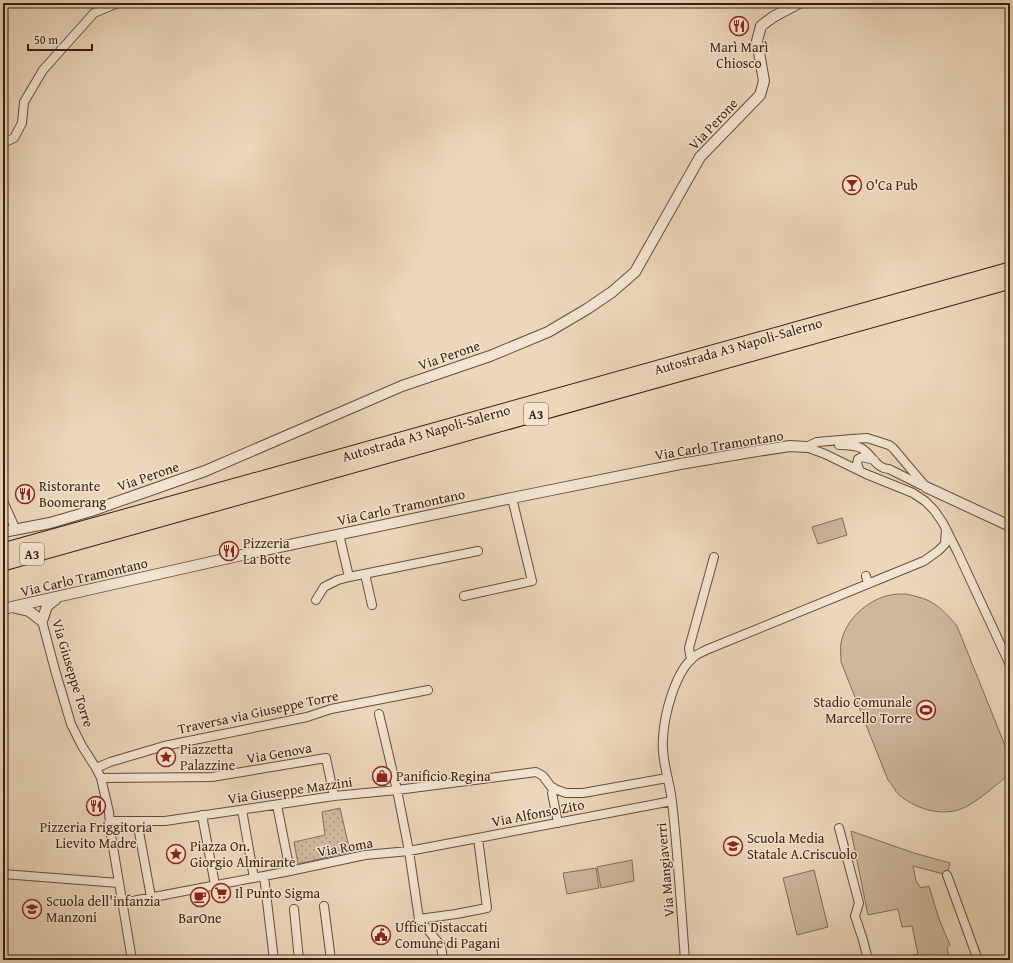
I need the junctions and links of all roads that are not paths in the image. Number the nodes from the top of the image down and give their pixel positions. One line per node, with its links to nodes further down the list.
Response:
1 (118, 3): 3 (street)
2 (799, 3): 17 (street, Via Perone)
3 (3, 143)
4 (1010, 270): 20 (highway, Autostrada A3 Napoli-Salerno / A3)
5 (1010, 281): 23 (highway, Autostrada A3 Napoli-Salerno / A3)
6 (884, 444): 7 (street, Via Carlo Tramontano); 8 (street, Via Carlo Tramontano); 9 (street)
7 (806, 447): 9 (street, Via Carlo Tramontano); 11 (street); 13 (street, Via Carlo Tramontano)
8 (895, 451): 10 (street); 12 (street, Via Carlo Tramontano)
9 (875, 460): 10 (street, Via Carlo Tramontano); 11 (street)
10 (889, 469): 12 (street, Via Carlo Tramontano)
11 (860, 471): 16 (street)
12 (926, 487): 15 (street, Via Carlo Tramontano)
13 (512, 498): 19 (street, Via Carlo Tramontano); 26 (street)
14 (3, 501): 17 (street)
15 (1010, 526)
16 (946, 529): 33 (street); 34 (street)
17 (16, 530): 18 (street, Via Perone)
18 (3, 532)
19 (339, 534): 25 (street); 27 (street, Via Carlo Tramontano)
20 (3, 551)
21 (478, 551): 24 (street)
22 (714, 557): 33 (street)
23 (3, 563)
24 (365, 574): 25 (street); 30 (street)
25 (349, 577): 28 (street)
26 (464, 596)
27 (59, 597): 29 (street, Via Carlo Tramontano); 32 (street)
28 (316, 600)
29 (38, 602): 31 (street, Via Carlo Tramontano); 32 (street, Via Giuseppe Torre)
30 (372, 605)
31 (6, 607): 32 (street)
32 (42, 621): 37 (street, Via Giuseppe Torre)
33 (691, 660): 39 (street, Via Mangiaverri)
34 (1010, 665)
35 (428, 690): 37 (street, Traversa via Giuseppe Torre)
36 (379, 714): 41 (street)
37 (96, 768): 38 (street, Via Giuseppe Torre)
38 (101, 778): 42 (street, Via Genova); 47 (street, Via Giuseppe Torre)
39 (667, 778): 40 (street); 43 (street, Via Mangiaverri)
40 (554, 788): 41 (street, Via Giuseppe Mazzini); 49 (street)
41 (397, 790): 42 (street, Via Giuseppe Mazzini); 52 (street)
42 (334, 796): 44 (street, Via Giuseppe Mazzini)
43 (672, 801): 49 (street, Via Alfonso Zito); 70 (street, Via Mangiaverri)
44 (277, 805): 45 (street, Via Giuseppe Mazzini); 53 (street)
45 (242, 810): 46 (street, Via Giuseppe Mazzini); 57 (street)
46 (202, 816): 48 (street, Via Giuseppe Mazzini); 59 (street)
47 (110, 821): 48 (street, Via Giuseppe Mazzini); 58 (street, Via Giuseppe Torre)
48 (137, 821): 60 (street)
49 (558, 823): 51 (street, Via Alfonso Zito)
50 (840, 828): 71 (street)
51 (478, 838): 52 (street, Via Alfonso Zito); 64 (street)
52 (409, 851): 53 (street, Via Roma); 64 (street)
53 (290, 871): 56 (street, Via Roma)
54 (3, 874): 58 (street)
55 (947, 875): 72 (street)
56 (264, 876): 57 (street, Via Roma); 66 (street)
57 (254, 878): 59 (street, Via Roma)
58 (119, 883): 61 (street, Via Giuseppe Torre)
59 (215, 885): 60 (street, Via Roma)
60 (151, 897): 61 (street, Via Roma)
61 (122, 903): 65 (street, Via Giuseppe Torre)
62 (324, 906): 68 (street)
63 (294, 909): 67 (street)
64 (419, 919): 69 (street)
65 (132, 960)
66 (274, 960)
67 (299, 960)
68 (331, 960)
69 (443, 960)
70 (685, 960)
71 (868, 960)
72 (978, 960)

